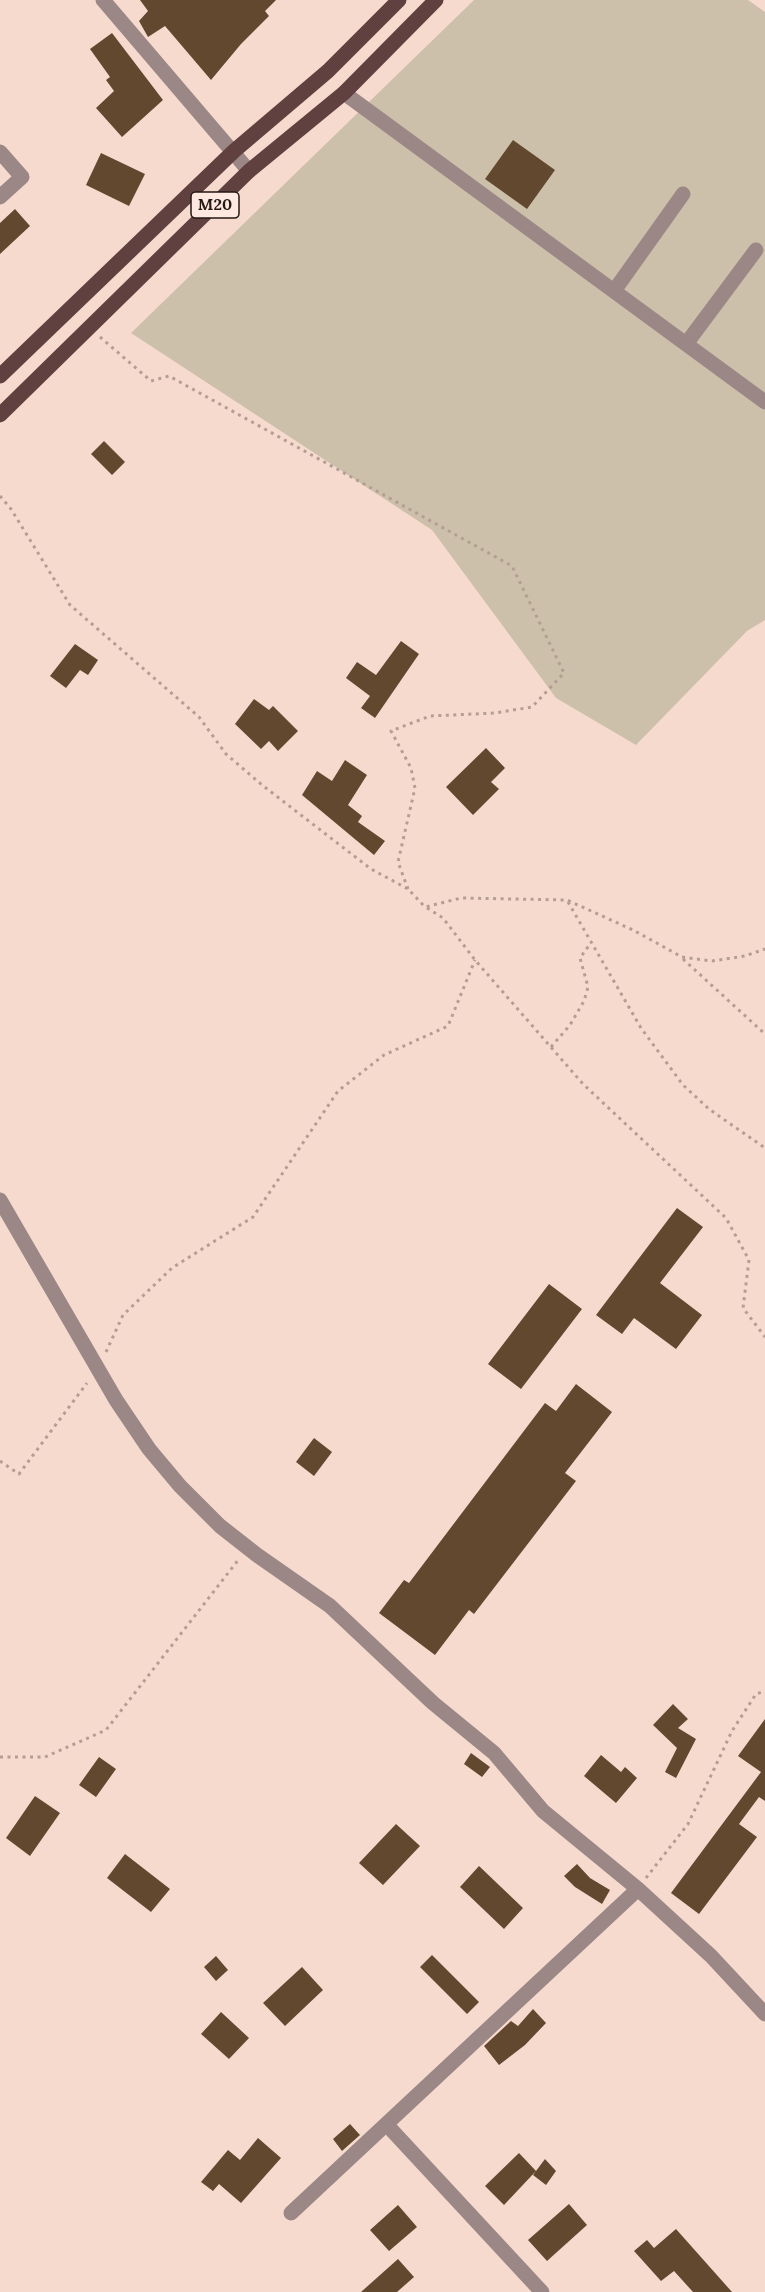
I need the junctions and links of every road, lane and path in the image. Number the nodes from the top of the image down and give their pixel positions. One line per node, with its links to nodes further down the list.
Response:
1 (103, 0): 5 (street)
2 (399, 0): 5 (main road, M20)
3 (436, 0): 4 (main road, M20)
4 (344, 93): 7 (main road, M20); 11 (street)
5 (234, 151): 7 (street); 14 (main road, M20)
6 (0, 152): 9 (street)
7 (249, 171): 12 (main road, M20)
8 (683, 194): 11 (street)
9 (0, 197)
10 (756, 250): 13 (street)
11 (614, 291): 13 (street)
12 (90, 329): 16 (main road, M20); 18 (path)
13 (686, 344): 15 (street)
14 (0, 376)
15 (765, 402)
16 (0, 415)
17 (0, 496): 18 (path)
18 (408, 889): 20 (path)
19 (567, 900): 20 (path); 21 (path); 23 (path)
20 (425, 907): 24 (path)
21 (591, 944): 26 (path); 27 (path)
22 (765, 949): 23 (path)
23 (681, 957): 25 (path)
24 (475, 960): 26 (path); 30 (path)
25 (765, 1034)
26 (551, 1047): 29 (path)
27 (765, 1149)
28 (0, 1200): 30 (street)
29 (765, 1336)
30 (98, 1369): 31 (path); 32 (street)
31 (0, 1461)
32 (248, 1547): 34 (path); 35 (street)
33 (765, 1691): 35 (path)
34 (0, 1757)
35 (638, 1889): 36 (street); 37 (street)
36 (765, 2014)
37 (387, 2125): 38 (street); 39 (street)
38 (291, 2213)
39 (542, 2292)

